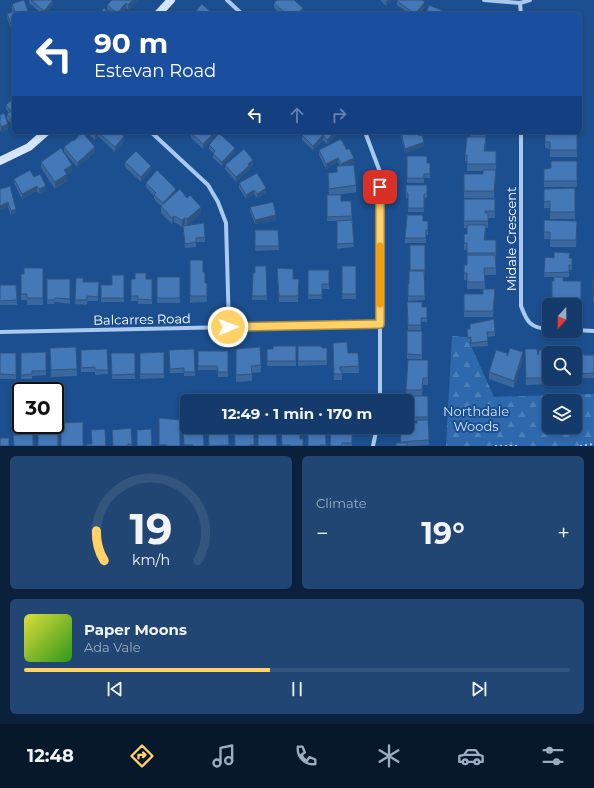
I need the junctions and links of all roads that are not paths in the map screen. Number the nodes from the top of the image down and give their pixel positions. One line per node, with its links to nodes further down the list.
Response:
1 (171, 0): 6 (street)
2 (227, 0): 7 (street)
3 (484, 0): 5 (street)
4 (530, 0): 5 (street)
5 (520, 3): 8 (street)
6 (160, 12)
7 (240, 12)
8 (521, 12)
9 (44, 134): 13 (street)
10 (153, 134): 15 (street)
11 (366, 134): 14 (street)
12 (521, 134): 16 (street, Midale Crescent)
13 (0, 161)
14 (380, 324): 15 (street, Balcarres Road); 20 (street)
15 (228, 327): 19 (street, Balcarres Road)
16 (542, 328)
17 (582, 330): 18 (street)
18 (594, 331)
19 (0, 332)
20 (380, 394)
21 (376, 434): 22 (street)
22 (373, 446)

